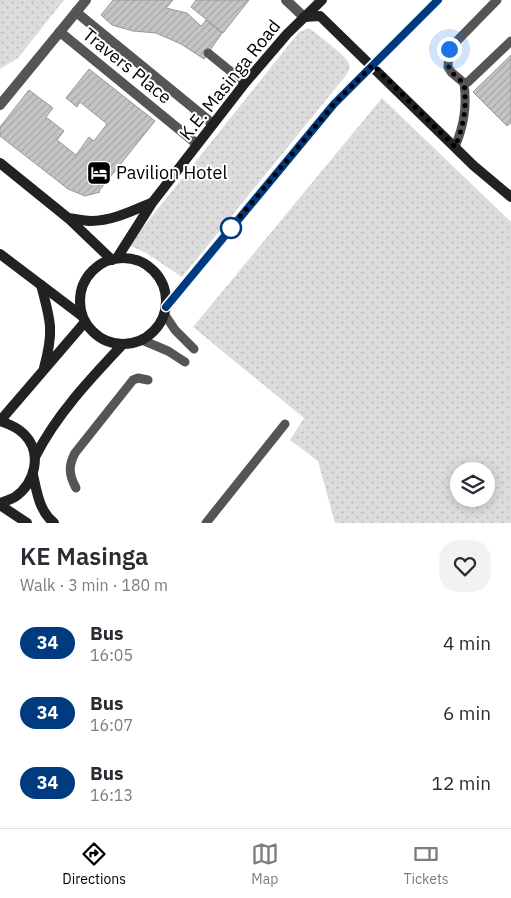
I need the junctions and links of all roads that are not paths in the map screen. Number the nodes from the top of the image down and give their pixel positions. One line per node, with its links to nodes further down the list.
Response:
1 (86, 0): 6 (street)
2 (286, 0): 7 (street)
3 (321, 0): 7 (street, K.E. Masinga Road); 8 (street)
4 (438, 0): 12 (street)
5 (497, 0): 14 (lane)
6 (76, 12): 9 (street); 16 (street, Travers Place)
7 (304, 16): 8 (street); 13 (street, K.E. Masinga Road)
8 (320, 16): 12 (street)
9 (60, 32): 15 (street); 17 (street, Travers Place)
10 (511, 41): 14 (lane)
11 (208, 53): 13 (lane)
12 (373, 65): 18 (street); 26 (street)
13 (246, 83): 16 (street, K.E. Masinga Road)
14 (464, 83): 18 (lane)
15 (0, 105)
16 (214, 124): 17 (street, K.E. Masinga Road)
17 (197, 144): 21 (street, K.E. Masinga Road)
18 (455, 147): 20 (street)
19 (0, 164): 22 (street)
20 (511, 197)
21 (152, 203): 22 (street); 24 (street, K.E. Masinga Road)
22 (68, 218): 24 (street)
23 (0, 254): 25 (street)
24 (114, 259): 26 (street); 27 (street)
25 (41, 285): 27 (street); 32 (street)
26 (165, 311): 28 (street); 30 (lane)
27 (84, 319): 29 (street); 32 (street)
28 (142, 340): 29 (street); 31 (lane)
29 (123, 344): 36 (street)
30 (194, 349)
31 (185, 362)
32 (44, 372): 34 (street)
33 (148, 380): 38 (lane)
34 (0, 421): 36 (street)
35 (285, 424): 42 (lane)
36 (35, 458): 37 (street)
37 (33, 475): 39 (street); 41 (street)
38 (76, 488)
39 (0, 504): 40 (street)
40 (27, 523)
41 (54, 523)
42 (206, 523)

